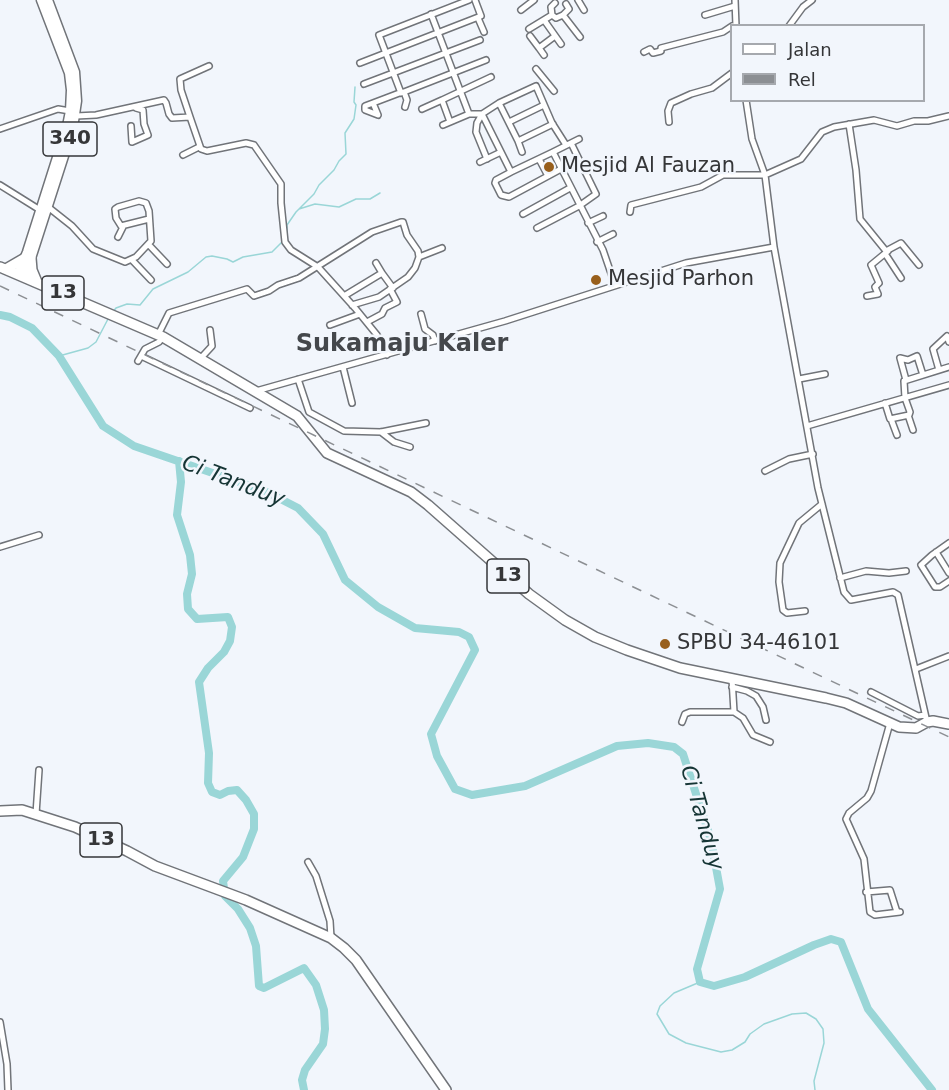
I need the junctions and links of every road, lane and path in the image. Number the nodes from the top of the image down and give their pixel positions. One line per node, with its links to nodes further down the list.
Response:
1 (41, 0): 57 (main road, 340)
2 (48, 0): 57 (main road, 340)
3 (449, 0): 12 (street)
4 (468, 0): 12 (street)
5 (475, 0): 19 (street)
6 (534, 0): 13 (street)
7 (578, 0): 14 (street)
8 (812, 0): 22 (street)
9 (554, 1): 10 (street); 16 (street)
10 (568, 2): 17 (street)
11 (735, 3): 18 (street); 21 (street)
12 (452, 6): 15 (street)
13 (521, 10)
14 (584, 10)
15 (431, 14): 25 (street); 32 (street)
16 (552, 15): 17 (street); 20 (street)
17 (563, 15): 27 (street)
18 (705, 15)
19 (478, 18): 24 (street); 25 (street)
20 (544, 20): 26 (street); 30 (street)
21 (734, 24)
22 (790, 24)
23 (730, 28): 31 (street)
24 (483, 32)
25 (438, 33): 32 (street); 33 (street)
26 (555, 36): 29 (street); 30 (street)
27 (580, 37)
28 (480, 40): 33 (street)
29 (561, 44)
30 (539, 48): 34 (street)
31 (644, 52)
32 (385, 53): 36 (street); 39 (street)
33 (446, 53): 39 (street); 40 (street)
34 (544, 56)
35 (486, 60): 40 (street)
36 (360, 63)
37 (209, 66): 61 (street)
38 (536, 69): 43 (street)
39 (393, 73): 44 (street); 47 (street)
40 (453, 73): 47 (street); 48 (street)
41 (730, 74): 64 (street)
42 (491, 77): 48 (street)
43 (545, 80): 45 (street); 46 (street)
44 (363, 84)
45 (536, 86): 52 (street); 53 (street)
46 (554, 91)
47 (402, 92): 51 (street); 55 (street)
48 (460, 92): 49 (street); 58 (street)
49 (442, 100): 56 (street); 62 (street)
50 (746, 102): 83 (street)
51 (372, 103)
52 (499, 103): 59 (street); 63 (street)
53 (544, 105): 63 (street); 65 (street)
54 (134, 107): 57 (street); 61 (street); 68 (street)
55 (405, 107)
56 (422, 109)
57 (73, 113): 69 (street); 88 (main road, 340)
58 (469, 114): 59 (street); 62 (street)
59 (482, 114): 75 (street); 78 (street)
60 (949, 116): 66 (street)
61 (190, 117): 73 (street)
62 (450, 122): 67 (street)
63 (509, 122): 71 (street)
64 (669, 122)
65 (554, 124): 71 (street); 72 (street)
66 (849, 124): 83 (street); 102 (street)
67 (443, 125)
68 (130, 126)
69 (0, 129)
70 (579, 139): 72 (street)
71 (518, 141): 74 (street)
72 (569, 144): 76 (street); 87 (street)
73 (199, 147): 77 (street); 109 (street)
74 (522, 152)
75 (501, 153): 78 (street); 82 (street)
76 (553, 153): 79 (street); 81 (street)
77 (183, 155)
78 (488, 159): 80 (street)
79 (539, 159): 82 (street); 84 (street)
80 (480, 162)
81 (561, 169): 84 (street); 86 (street)
82 (511, 172): 84 (street)
83 (765, 175): 89 (street); 100 (street)
84 (548, 176)
85 (0, 185): 88 (street)
86 (570, 188): 87 (street); 90 (street)
87 (579, 206): 93 (street); 95 (street)
88 (44, 208): 104 (main road, 340); 105 (street)
89 (630, 209)
90 (523, 214)
91 (603, 216): 93 (street)
92 (149, 219): 94 (street); 94 (street); 99 (street)
93 (588, 223): 98 (street)
94 (123, 227): 97 (street)
95 (537, 228)
96 (613, 234): 98 (street)
97 (118, 237)
98 (597, 242): 116 (street)
99 (149, 245): 105 (street); 107 (street)
100 (774, 247): 116 (street); 136 (street)
101 (442, 248): 103 (street)
102 (887, 253): 108 (street); 113 (street); 119 (street)
103 (419, 257): 109 (street); 117 (street)
104 (28, 258): 110 (highway); 112 (main road, 340); 115 (highway)
105 (132, 260): 114 (street)
106 (376, 263): 111 (street)
107 (167, 264)
108 (919, 265)
109 (318, 267): 118 (street); 126 (street)
110 (3, 268): 112 (highway, 13)
111 (382, 273): 117 (street); 118 (street)
112 (22, 275): 115 (highway, 13)
113 (901, 278)
114 (151, 279)
115 (37, 282): 126 (highway, 13)
116 (615, 285): 127 (street)
117 (391, 288): 120 (street); 123 (street)
118 (344, 296): 120 (street)
119 (867, 296)
120 (352, 305): 121 (street)
121 (360, 314): 123 (street); 124 (street)
122 (421, 314): 127 (street)
123 (367, 322): 129 (street)
124 (330, 325)
125 (210, 330): 130 (street)
126 (160, 336): 130 (highway, 13); 144 (street)
127 (435, 341): 129 (street)
128 (949, 342): 133 (street)
129 (387, 354): 131 (street)
130 (200, 359): 140 (highway, 13)
131 (343, 367): 137 (street); 142 (street)
132 (949, 367): 133 (street)
133 (939, 370): 135 (street)
134 (825, 374): 136 (street)
135 (923, 375): 138 (street); 138 (street)
136 (799, 379): 148 (street)
137 (298, 380): 140 (street); 150 (street)
138 (906, 380): 141 (street)
139 (949, 385): 141 (street)
140 (255, 391): 167 (highway, 13)
141 (905, 398): 143 (street); 145 (street)
142 (352, 403)
143 (885, 403): 146 (street); 148 (street)
144 (250, 408)
145 (908, 415): 146 (street); 149 (street)
146 (891, 419): 151 (street)
147 (426, 423): 150 (street)
148 (807, 426): 153 (street)
149 (913, 430)
150 (381, 432): 152 (street)
151 (897, 435)
152 (410, 447)
153 (813, 454): 154 (street); 155 (street)
154 (765, 471)
155 (822, 504): 162 (street); 164 (street)
156 (39, 535): 158 (street)
157 (949, 543): 159 (street)
158 (0, 547)
159 (936, 552): 161 (street); 163 (street)
160 (906, 571): 162 (street)
161 (949, 573)
162 (840, 578): 166 (street)
163 (949, 581)
164 (805, 610)
165 (949, 656): 166 (street)
166 (916, 669): 170 (street)
167 (732, 683): 169 (street); 171 (street); 173 (highway, 13)
168 (871, 692): 170 (street)
169 (734, 712): 172 (street); 175 (street)
170 (926, 718): 173 (highway, 13); 174 (highway, 13)
171 (766, 720)
172 (682, 722)
173 (890, 723): 180 (street)
174 (949, 724)
175 (770, 742)
176 (39, 770): 178 (street)
177 (0, 811): 178 (highway, 13)
178 (36, 814): 181 (highway, 13)
179 (308, 862): 181 (street)
180 (866, 892): 180 (street)
181 (331, 938): 184 (highway, 13)
182 (0, 1022): 183 (street)
183 (8, 1090)
184 (446, 1090)

